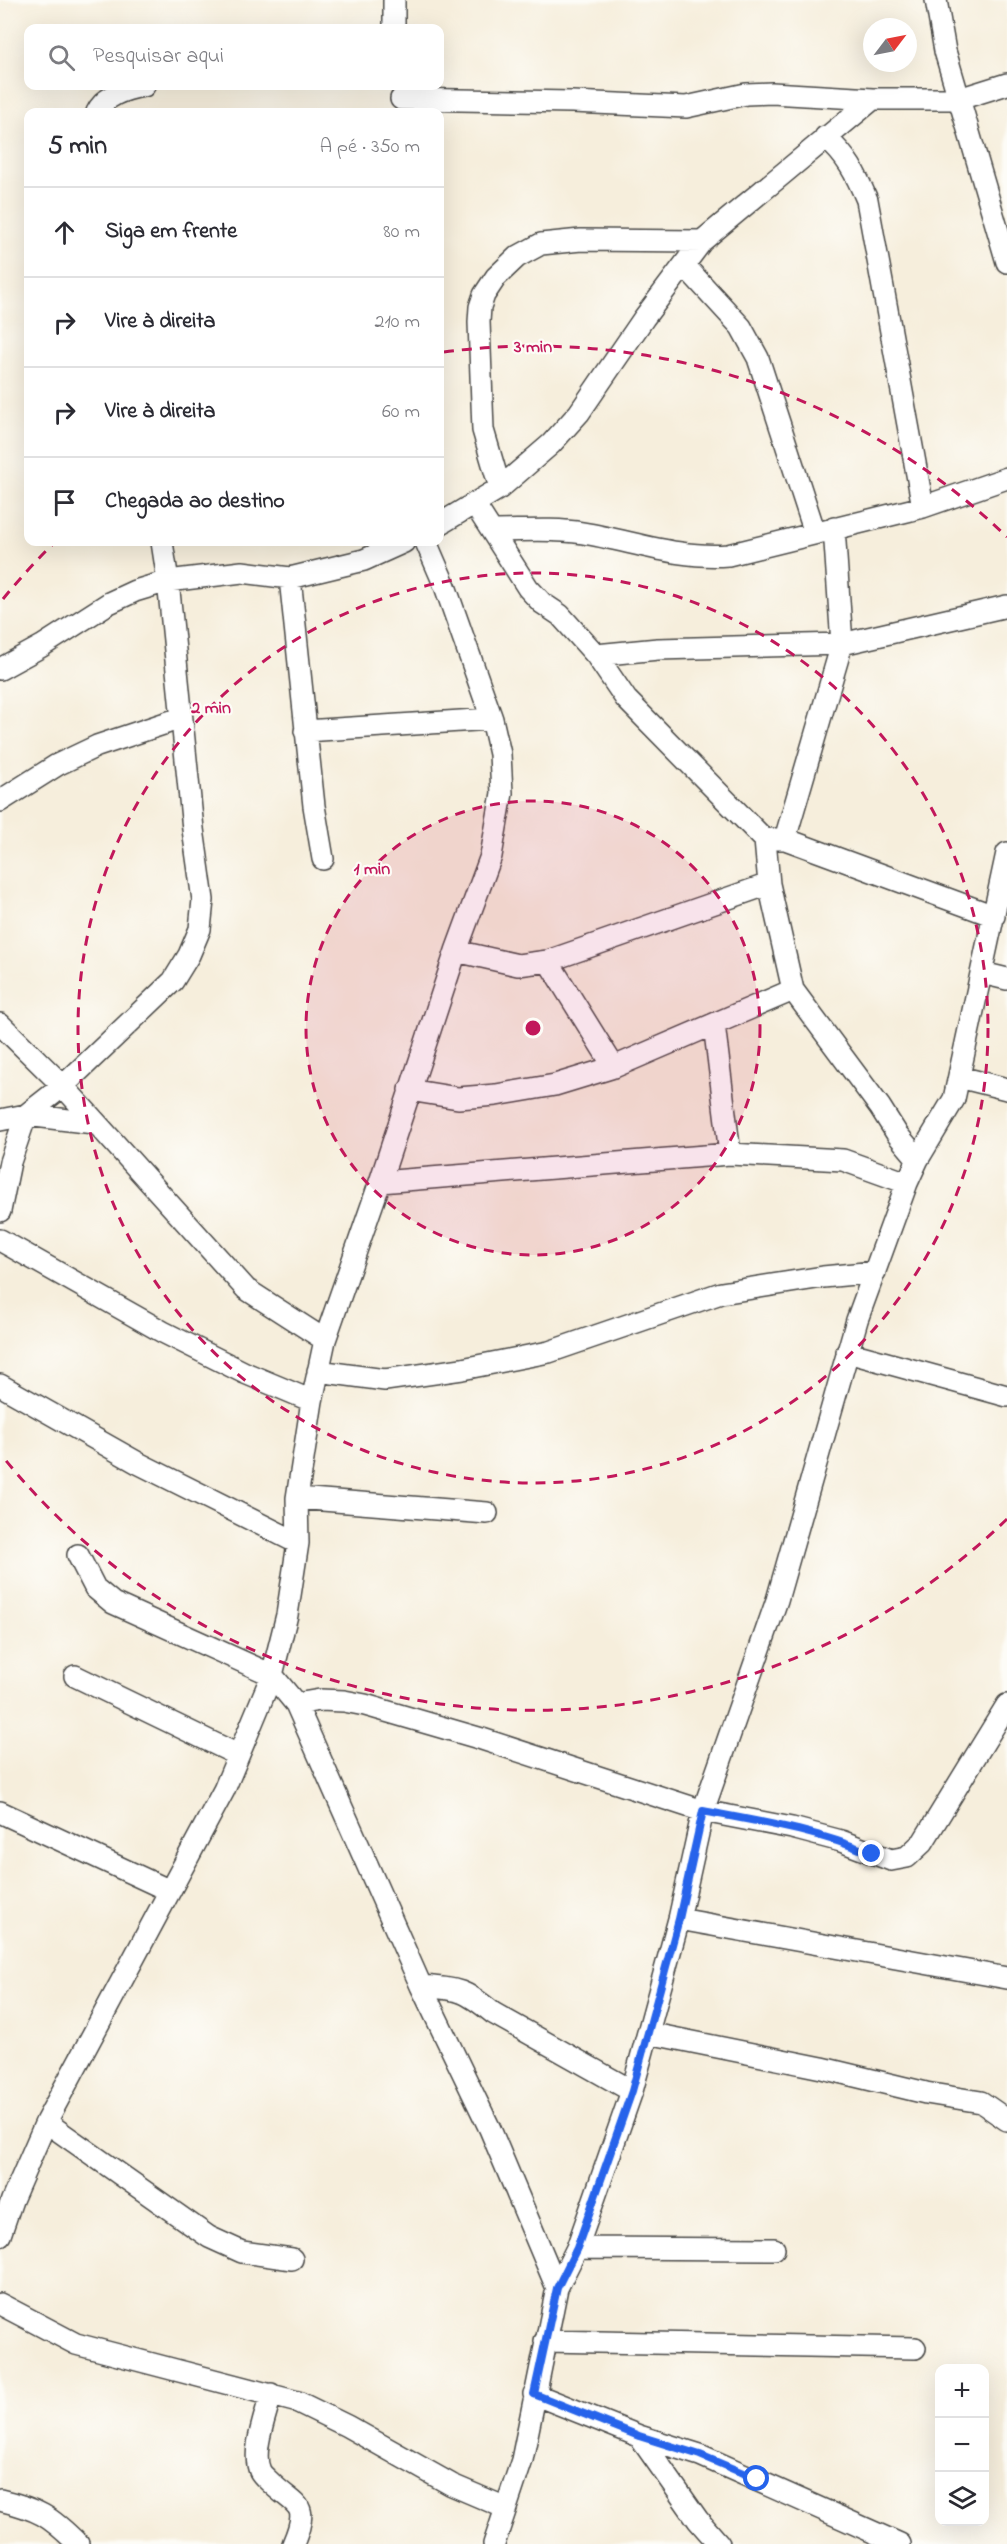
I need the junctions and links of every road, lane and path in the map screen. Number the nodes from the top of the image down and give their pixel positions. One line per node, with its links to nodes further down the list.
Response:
1 (394, 0): 3 (street)
2 (936, 0): 8 (street)
3 (394, 24)
4 (1007, 84): 8 (street)
5 (124, 90): 9 (street)
6 (400, 99): 7 (street)
7 (873, 99): 8 (street); 10 (street)
8 (959, 99): 12 (street)
9 (100, 108)
10 (825, 138): 11 (street); 17 (street)
11 (702, 241): 13 (street); 15 (street)
12 (1007, 262)
13 (685, 266): 15 (street); 19 (street)
14 (1007, 478): 17 (street)
15 (500, 488): 16 (street)
16 (475, 505): 18 (street); 20 (street)
17 (922, 507): 19 (street)
18 (444, 522)
19 (825, 530): 20 (street); 27 (street)
20 (492, 531): 28 (street)
21 (163, 546): 25 (street)
22 (395, 546): 24 (street)
23 (428, 546): 31 (street)
24 (290, 578): 25 (street); 32 (street)
25 (168, 581): 29 (street); 30 (street)
26 (1007, 606): 27 (street)
27 (842, 644): 28 (street); 34 (street)
28 (596, 655): 34 (street)
29 (0, 669)
30 (181, 718): 33 (street); 48 (street)
31 (492, 719): 32 (street); 39 (street)
32 (305, 731): 36 (street)
33 (0, 801)
34 (775, 839): 37 (street); 38 (street)
35 (1007, 853): 38 (street)
36 (323, 859)
37 (769, 884): 40 (street); 43 (street)
38 (994, 916): 41 (street)
39 (456, 951): 40 (street); 50 (street)
40 (548, 961): 46 (street)
41 (982, 973): 42 (street); 47 (street)
42 (1007, 979)
43 (794, 990): 45 (street); 55 (street)
44 (0, 1024): 48 (street)
45 (714, 1024): 46 (street); 54 (street)
46 (614, 1067): 50 (street)
47 (959, 1077): 49 (street); 55 (street)
48 (63, 1086): 51 (street); 53 (street)
49 (1007, 1089)
50 (409, 1090): 56 (street)
51 (26, 1115): 52 (street); 53 (street); 58 (street)
52 (0, 1120)
53 (94, 1123): 61 (street)
54 (730, 1154): 56 (street); 57 (street)
55 (918, 1159): 57 (street)
56 (380, 1182): 61 (street)
57 (907, 1183): 60 (street)
58 (0, 1211)
59 (0, 1240): 66 (street)
60 (875, 1272): 62 (street); 63 (street)
61 (325, 1340): 63 (street)
62 (847, 1352): 65 (street); 76 (street)
63 (318, 1371): 66 (street)
64 (0, 1385): 69 (street)
65 (1007, 1396)
66 (312, 1401): 67 (street)
67 (297, 1498): 68 (street); 69 (street)
68 (487, 1513)
69 (298, 1543): 71 (street)
70 (78, 1555): 71 (street)
71 (272, 1675): 73 (street); 75 (street)
72 (75, 1676): 75 (street)
73 (296, 1704): 76 (street); 81 (street)
74 (1007, 1705): 76 (street)
75 (238, 1755): 78 (street)
76 (703, 1811): 79 (street)
77 (0, 1812): 78 (street)
78 (170, 1891): 85 (street)
79 (679, 1919): 80 (street); 82 (street)
80 (1007, 1978)
81 (421, 1986): 83 (street); 90 (street)
82 (648, 2033): 83 (street); 84 (street)
83 (632, 2091): 87 (street)
84 (1007, 2120)
85 (46, 2122): 86 (street); 89 (street)
86 (0, 2235)
87 (577, 2248): 88 (street); 90 (street)
88 (774, 2249)
89 (292, 2259)
90 (557, 2288): 92 (street)
91 (0, 2304): 94 (street)
92 (545, 2341): 93 (street); 95 (street)
93 (915, 2348)
94 (271, 2394): 98 (street); 100 (street)
95 (534, 2394): 96 (street); 98 (street)
96 (639, 2436): 102 (street); 103 (street)
97 (0, 2500): 99 (street)
98 (506, 2508): 101 (street)
99 (78, 2544)
100 (293, 2544)
101 (494, 2544)
102 (719, 2544)
103 (900, 2544)

